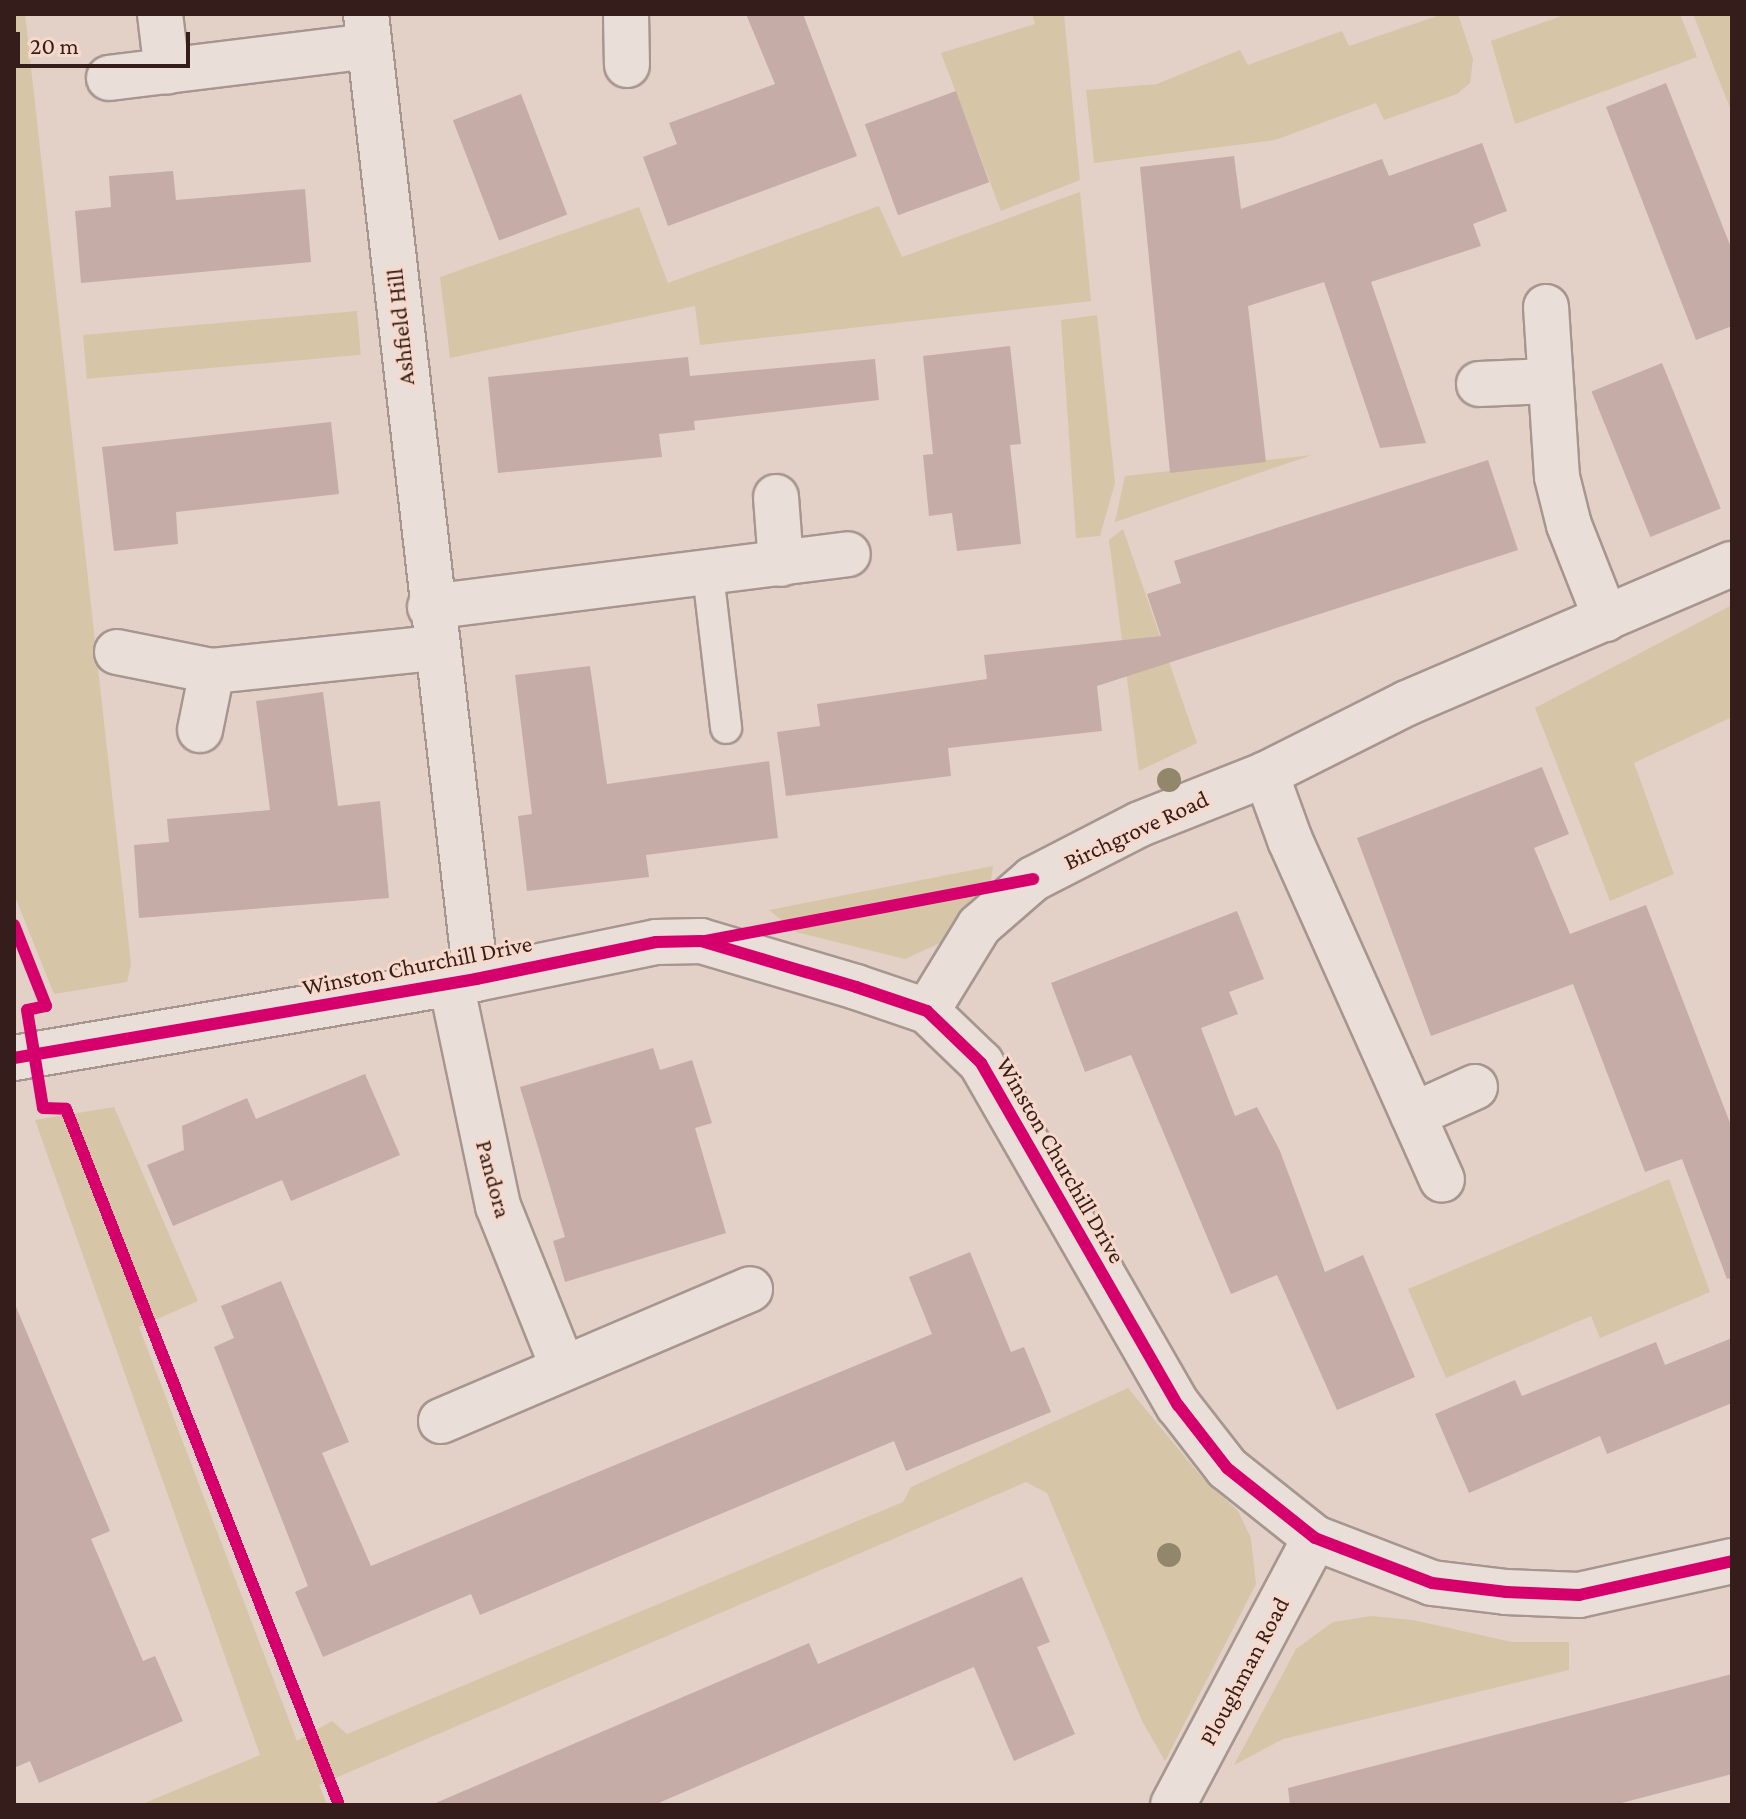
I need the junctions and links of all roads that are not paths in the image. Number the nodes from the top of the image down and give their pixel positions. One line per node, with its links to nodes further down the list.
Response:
1 (160, 14): 5 (street)
2 (626, 14): 4 (street)
3 (368, 30): 5 (street, Ashfield Hill); 16 (street, Ashfield Hill)
4 (627, 65)
5 (167, 72): 6 (street, Ashfield Hill)
6 (109, 78)
7 (1546, 307): 8 (street)
8 (1549, 381): 9 (street); 15 (street)
9 (1479, 384)
10 (776, 497): 12 (street)
11 (848, 554): 12 (street)
12 (781, 564): 14 (street)
13 (1732, 564): 15 (street, Birchgrove Road)
14 (708, 574): 16 (street); 19 (lane)
15 (1606, 619): 21 (street, Birchgrove Road)
16 (432, 628): 18 (street); 22 (street, Ashfield Hill)
17 (117, 652): 18 (street)
18 (212, 671): 20 (street)
19 (726, 728)
20 (200, 730)
21 (1266, 774): 23 (street, Birchgrove Road); 26 (street)
22 (463, 981): 23 (street, Winston Churchill Drive); 24 (street, Winston Churchill Drive); 29 (street, Pandora)
23 (927, 1011): 31 (street, Winston Churchill Drive)
24 (14, 1058)
25 (1475, 1087): 26 (street)
26 (1413, 1115): 27 (street)
27 (1442, 1180)
28 (750, 1289): 29 (street)
29 (563, 1368): 30 (street)
30 (441, 1421)
31 (1315, 1538): 32 (street, Winston Churchill Drive); 33 (street, Ploughman Road)
32 (1732, 1561)
33 (1173, 1805)

